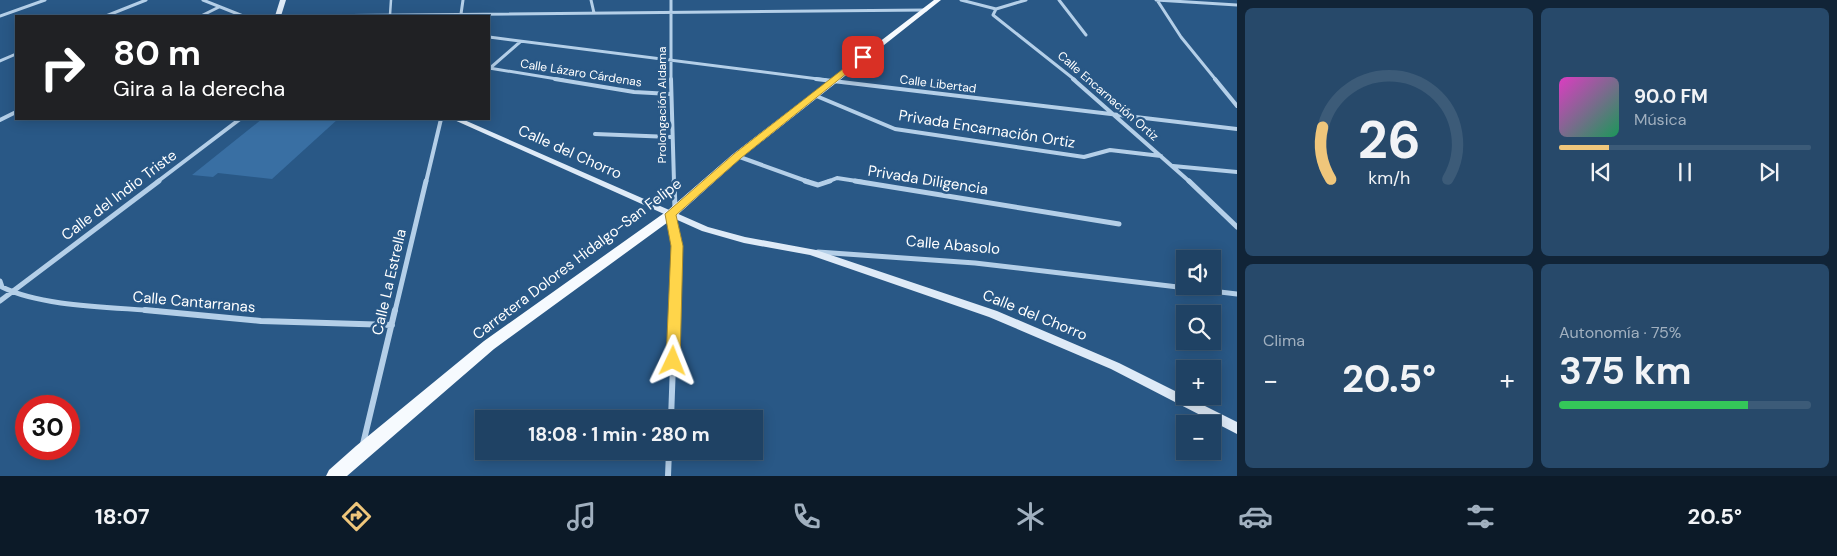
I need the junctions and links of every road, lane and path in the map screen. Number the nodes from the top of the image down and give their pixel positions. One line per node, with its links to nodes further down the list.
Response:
1 (45, 0): 29 (street)
2 (146, 0): 23 (street)
3 (203, 0): 17 (street)
4 (283, 0): 26 (street)
5 (391, 0): 27 (lane)
6 (463, 0): 22 (street)
7 (591, 0): 21 (street)
8 (671, 0): 20 (street, Prolongación Aldama)
9 (932, 0): 10 (street)
10 (937, 0): 19 (main road, Carretera Dolores Hidalgo-San Felipe)
11 (961, 0): 18 (street)
12 (1026, 0): 18 (street)
13 (1059, 0): 30 (street)
14 (1156, 0): 15 (street); 41 (street)
15 (1203, 1): 16 (street)
16 (1237, 5)
17 (219, 7): 24 (street); 25 (street)
18 (996, 9): 43 (street, Calle Encarnación Ortiz)
19 (926, 10): 20 (street); 38 (main road, Carretera Dolores Hidalgo-San Felipe)
20 (672, 12): 21 (street); 35 (street, Prolongación Aldama)
21 (594, 13): 22 (street)
22 (461, 14): 28 (street)
23 (108, 15)
24 (203, 15)
25 (240, 15)
26 (278, 15)
27 (390, 15): 28 (street)
28 (451, 15)
29 (0, 16)
30 (1086, 35)
31 (490, 37): 32 (street, Calle Libertad)
32 (520, 42): 35 (street, Calle Libertad); 36 (street)
33 (15, 54): 34 (street)
34 (0, 60)
35 (672, 60): 38 (street, Calle Libertad); 39 (street, Prolongación Aldama)
36 (490, 68)
37 (490, 69): 39 (street, Calle Lázaro Cárdenas)
38 (832, 81): 40 (main road, Carretera Dolores Hidalgo-San Felipe); 43 (street, Calle Libertad)
39 (670, 94): 50 (street, Prolongación Aldama)
40 (814, 95): 51 (main road, Carretera Dolores Hidalgo-San Felipe); 52 (street, Privada Encarnación Ortiz)
41 (1237, 106)
42 (15, 112): 44 (street)
43 (1116, 115): 48 (street, Calle Libertad); 52 (street, Calle Encarnación Ortiz)
44 (0, 120)
45 (239, 120): 60 (street, Calle del Indio Triste)
46 (440, 120): 63 (street, Calle La Estrella)
47 (458, 120): 55 (street, Calle del Chorro)
48 (1237, 129)
49 (595, 134): 50 (street)
50 (671, 137): 55 (street, Prolongación Aldama)
51 (737, 156): 55 (main road, Carretera Dolores Hidalgo-San Felipe); 56 (street, Privada Diligencia)
52 (1161, 156): 53 (street, Calle Encarnación Ortiz)
53 (1172, 166): 54 (street); 57 (street, Calle Encarnación Ortiz)
54 (1237, 172)
55 (673, 212): 58 (street, Calle Abasolo); 64 (street, Prolongación Aldama); 66 (main road, Carretera Dolores Hidalgo-San Felipe)
56 (1119, 224)
57 (1237, 227)
58 (812, 252): 61 (street, Calle Abasolo); 65 (street, Calle del Chorro)
59 (1, 285): 60 (street, Calle Cantarranas)
60 (12, 292): 62 (street, Calle del Indio Triste); 63 (street, Calle Cantarranas)
61 (1237, 294)
62 (0, 302)
63 (392, 324): 66 (street, Calle La Estrella)
64 (670, 410)
65 (1237, 428)
66 (362, 451): 68 (main road, Carretera Dolores Hidalgo-San Felipe)
67 (669, 460): 69 (street)
68 (335, 476)
69 (668, 476)

